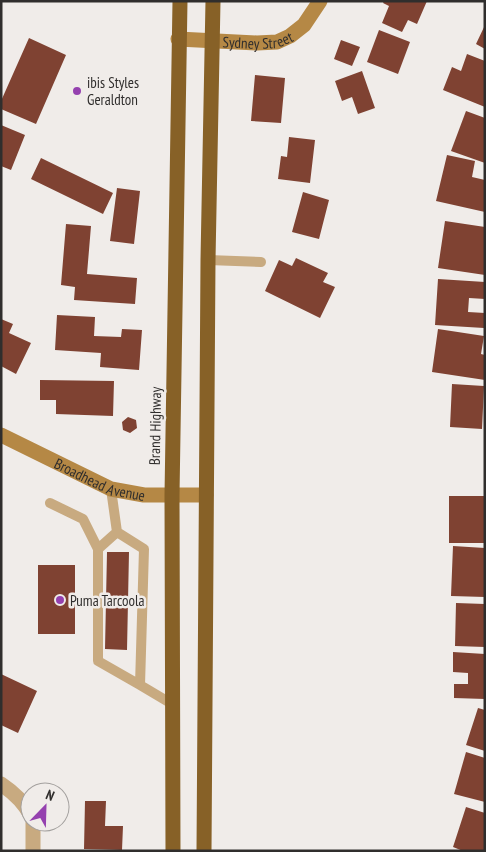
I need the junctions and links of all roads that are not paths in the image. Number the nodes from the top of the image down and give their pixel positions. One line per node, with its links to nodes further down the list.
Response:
1 (180, 1): 4 (highway, Brand Highway)
2 (213, 1): 5 (highway)
3 (320, 1): 5 (street, Sydney Street)
4 (178, 38): 5 (street, Sydney Street); 10 (highway, Brand Highway)
5 (212, 40): 6 (highway)
6 (208, 260): 7 (lane); 11 (highway)
7 (261, 262)
8 (1, 435): 9 (street, Broadhead Avenue)
9 (111, 489): 10 (street, Broadhead Avenue); 13 (lane)
10 (172, 495): 11 (street, Broadhead Avenue); 16 (highway, Brand Highway)
11 (206, 495): 22 (highway)
12 (50, 503): 14 (lane)
13 (117, 532): 14 (lane); 15 (lane)
14 (98, 550): 15 (lane)
15 (140, 685): 16 (lane)
16 (172, 704): 21 (highway, Brand Highway)
17 (1, 784): 18 (street)
18 (20, 799)
19 (33, 832): 20 (street)
20 (33, 851)
21 (173, 851)
22 (204, 851)

